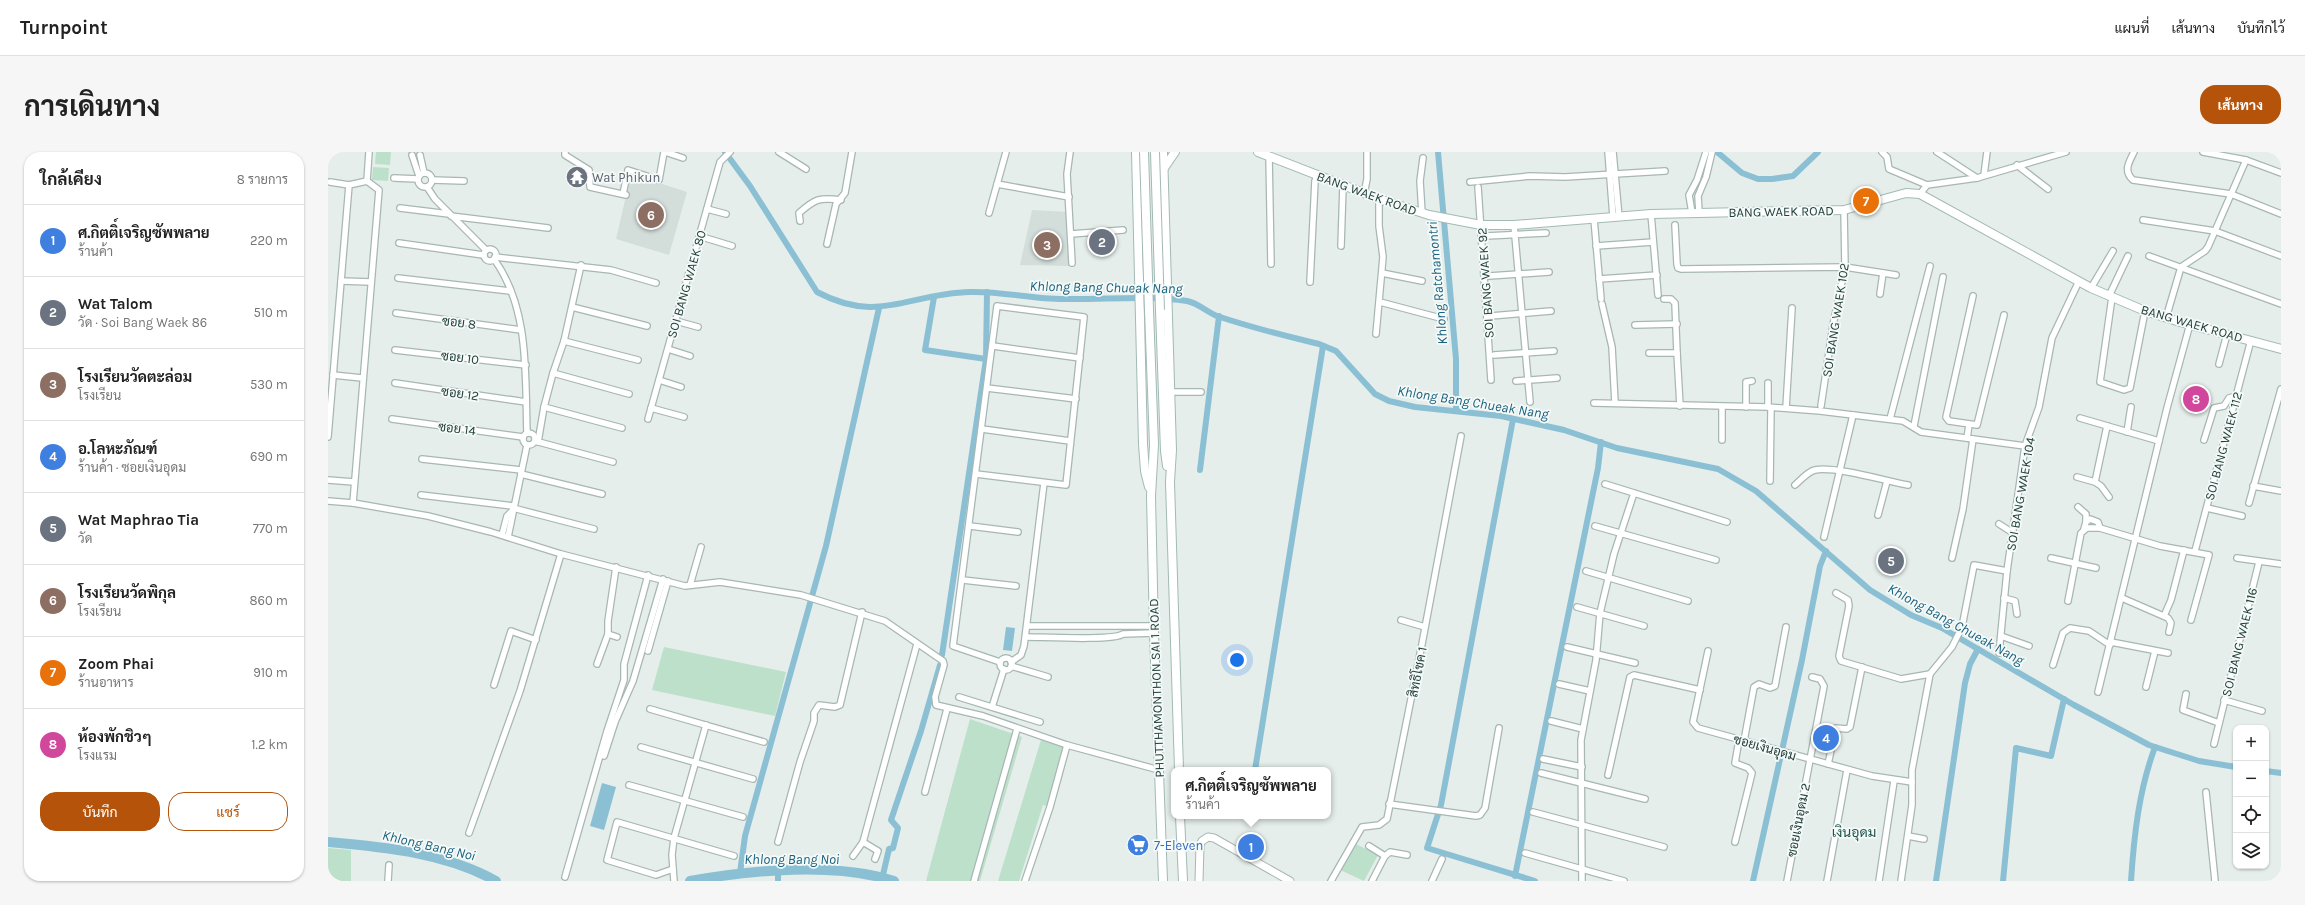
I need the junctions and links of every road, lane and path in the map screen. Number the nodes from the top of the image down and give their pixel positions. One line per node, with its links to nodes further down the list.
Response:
1 (369, 152): 48 (street)
2 (565, 152): 3 (street)
3 (665, 152): 31 (street)
4 (730, 152): 66 (street, SOI BANG WAEK 80)
5 (779, 152): 37 (street)
6 (852, 152): 64 (street)
7 (1006, 152): 51 (street)
8 (1070, 152): 61 (street)
9 (1131, 152): 34 (main road)
10 (1136, 152): 34 (main road, PHUTTHAMONTHON SAI 1 ROAD)
11 (1144, 152): 245 (main road, PHUTTHAMONTHON SAI 1 ROAD, bridge)
12 (1155, 152): 234 (main road, PHUTTHAMONTHON SAI 1 ROAD, bridge)
13 (1163, 152): 36 (main road, PHUTTHAMONTHON SAI 1 ROAD)
14 (1175, 152): 36 (main road)
15 (1258, 152): 30 (main road, BANG WAEK ROAD)
16 (1367, 152): 58 (street)
17 (1608, 152): 40 (street)
18 (1614, 152): 40 (street)
19 (1706, 152): 70 (street)
20 (1882, 152): 53 (street)
21 (1937, 152): 45 (street)
22 (1980, 152): 27 (street)
23 (2066, 152): 35 (street)
24 (2134, 152): 60 (street)
25 (2203, 152): 33 (street)
26 (1711, 154): 70 (street)
27 (1986, 154): 43 (street)
28 (412, 155): 41 (street)
29 (420, 155): 41 (street)
30 (1269, 156): 42 (main road, BANG WAEK ROAD); 104 (street)
31 (683, 158)
32 (1423, 158): 72 (street)
33 (2246, 160): 39 (street); 60 (street)
34 (1136, 163): 67 (main road, PHUTTHAMONTHON SAI 1 ROAD)
35 (2017, 165): 43 (street); 57 (street)
36 (1164, 168): 62 (main road, PHUTTHAMONTHON SAI 1 ROAD)
37 (806, 169)
38 (1665, 171): 40 (street)
39 (2281, 172)
40 (1612, 173): 50 (street); 76 (street)
41 (420, 176): 44 (street); 46 (street); 55 (street)
42 (1317, 176): 54 (main road, BANG WAEK ROAD); 123 (street)
43 (1984, 176): 45 (street)
44 (394, 178)
45 (1977, 178): 53 (street)
46 (432, 180): 47 (street); 55 (street)
47 (464, 180)
48 (367, 181): 52 (street); 122 (street)
49 (330, 182): 52 (street)
50 (1470, 182)
51 (997, 184): 61 (street); 69 (street)
52 (348, 185): 119 (street)
53 (1927, 185): 59 (street)
54 (1343, 186): 58 (main road, BANG WAEK ROAD); 95 (street)
55 (427, 187): 75 (street)
56 (1478, 187): 80 (street, SOI BANG WAEK 92)
57 (2048, 189)
58 (1364, 194): 63 (main road, BANG WAEK ROAD)
59 (1920, 194): 68 (main road, BANG WAEK ROAD); 121 (main road, BANG WAEK ROAD)
60 (2231, 194): 74 (street); 85 (street)
61 (1069, 197): 87 (street)
62 (1165, 199): 67 (main road); 183 (main road, PHUTTHAMONTHON SAI 1 ROAD)
63 (1380, 199): 72 (main road, BANG WAEK ROAD); 110 (street)
64 (841, 200): 79 (street); 93 (street)
65 (400, 208): 75 (street)
66 (707, 209): 71 (street); 89 (street, SOI BANG WAEK 80)
67 (1138, 210): 245 (main road, PHUTTHAMONTHON SAI 1 ROAD)
68 (1844, 210): 70 (main road, BANG WAEK ROAD); 107 (street, SOI BANG WAEK 102)
69 (989, 213)
70 (1695, 213): 73 (main road, BANG WAEK ROAD)
71 (726, 214)
72 (1425, 214): 80 (main road, BANG WAEK ROAD)
73 (1651, 214): 76 (main road, BANG WAEK ROAD); 91 (street)
74 (2281, 214)
75 (451, 215): 83 (street); 98 (street)
76 (1616, 217): 77 (main road, BANG WAEK ROAD)
77 (1594, 219): 81 (main road, BANG WAEK ROAD); 96 (street)
78 (2142, 220): 85 (street)
79 (800, 221)
80 (1482, 225): 81 (main road, BANG WAEK ROAD); 174 (street, SOI BANG WAEK 92)
81 (1514, 225): 88 (street)
82 (1675, 225): 107 (street)
83 (548, 228)
84 (1123, 230): 87 (street)
85 (2215, 230): 101 (street); 108 (street)
86 (1546, 233): 88 (street)
87 (1071, 234): 103 (street)
88 (1514, 235): 90 (street); 112 (street)
89 (700, 236): 94 (street); 144 (street, SOI BANG WAEK 80)
90 (1486, 236)
91 (1654, 242): 96 (street); 113 (street)
92 (399, 243): 98 (street)
93 (827, 244)
94 (732, 246)
95 (1341, 246)
96 (1596, 246): 118 (street)
97 (2113, 251): 125 (street)
98 (484, 253): 102 (street); 102 (street)
99 (2128, 256): 130 (street)
100 (2149, 256): 108 (street)
101 (2281, 256)
102 (495, 258): 105 (street); 126 (street)
103 (1072, 263)
104 (1271, 264)
105 (581, 265): 124 (street); 134 (street)
106 (1930, 266): 206 (street)
107 (1845, 267): 111 (street); 194 (street, SOI BANG WAEK 102)
108 (2180, 267): 133 (street); 143 (street)
109 (1549, 272): 112 (street)
110 (1382, 273): 120 (street); 132 (street)
111 (1883, 273): 114 (street); 127 (street)
112 (1518, 274): 115 (street); 139 (street)
113 (1657, 275): 118 (street); 128 (street)
114 (1896, 275)
115 (1489, 276)
116 (1943, 277): 208 (street)
117 (398, 278): 126 (street)
118 (1599, 279): 191 (street)
119 (341, 281): 122 (street); 170 (street)
120 (1422, 281)
121 (2079, 281): 125 (main road, BANG WAEK ROAD); 223 (street, SOI BANG WAEK 104)
122 (371, 282): 171 (street)
123 (1310, 282)
124 (656, 283)
125 (2091, 288): 130 (main road, BANG WAEK ROAD)
126 (510, 291): 150 (street)
127 (1880, 294)
128 (1658, 295)
129 (1973, 296): 207 (street)
130 (2110, 296): 137 (main road, BANG WAEK ROAD); 137 (street)
131 (1664, 298): 145 (street)
132 (1380, 302): 142 (street); 151 (street)
133 (2281, 304)
134 (572, 307): 148 (street); 154 (street)
135 (1792, 308): 200 (street)
136 (1551, 311): 139 (street)
137 (2145, 311): 143 (main road, BANG WAEK ROAD)
138 (396, 313): 150 (street, ซอย 8)
139 (1521, 313): 141 (street); 160 (street)
140 (2004, 315): 207 (street)
141 (1491, 316)
142 (1444, 318)
143 (2166, 318): 146 (main road, BANG WAEK ROAD)
144 (676, 321): 149 (street); 156 (street, SOI BANG WAEK 80)
145 (1677, 324): 147 (street); 161 (street)
146 (2190, 324): 152 (main road, BANG WAEK ROAD); 220 (street)
147 (1635, 325)
148 (647, 326)
149 (698, 327)
150 (521, 330): 168 (street)
151 (1376, 334)
152 (2227, 334): 153 (main road, BANG WAEK ROAD); 167 (street)
153 (2251, 340): 157 (main road, BANG WAEK ROAD); 186 (street, SOI BANG WAEK 112)
154 (564, 341): 166 (street); 169 (street)
155 (993, 346): 165 (street); 165 (street); 181 (street)
156 (668, 349): 164 (street); 173 (street, SOI BANG WAEK 80)
157 (2281, 349)
158 (395, 350): 168 (street, ซอย 10)
159 (1554, 351): 160 (street)
160 (1525, 352): 163 (street); 175 (street)
161 (1677, 353): 162 (street); 192 (street)
162 (1649, 354)
163 (1494, 355)
164 (690, 356)
165 (1080, 358): 187 (street)
166 (638, 360)
167 (2218, 364)
168 (526, 365): 188 (street)
169 (553, 373): 185 (street); 195 (street)
170 (333, 376): 171 (street); 215 (street)
171 (362, 378): 233 (street)
172 (1557, 378): 175 (street)
173 (659, 380): 180 (street); 199 (street, SOI BANG WAEK 80)
174 (1491, 380)
175 (1527, 380): 176 (street); 189 (street)
176 (1516, 381)
177 (1752, 381): 196 (street)
178 (1768, 382): 197 (street)
179 (395, 383): 188 (street, ซอย 12)
180 (681, 387)
181 (987, 388): 187 (street); 211 (street)
182 (2281, 389): 240 (street)
183 (1170, 392): 184 (street); 234 (main road, PHUTTHAMONTHON SAI 1 ROAD)
184 (1201, 392)
185 (629, 394)
186 (2236, 396): 219 (street); 251 (street, SOI BANG WAEK 112)
187 (1076, 399): 217 (street)
188 (526, 402): 213 (street)
189 (1530, 402)
190 (1594, 403): 191 (street)
191 (1615, 403): 192 (street)
192 (1680, 406): 193 (street)
193 (1722, 406): 196 (street); 218 (street)
194 (1821, 406)
195 (544, 407): 210 (street); 221 (street)
196 (1746, 407): 197 (street)
197 (1770, 407): 200 (street); 231 (street)
198 (2131, 407): 212 (street)
199 (651, 408): 202 (street); 205 (street, SOI BANG WAEK 80)
200 (1786, 408): 201 (street)
201 (1853, 415): 206 (street); 227 (street)
202 (684, 417)
203 (2080, 418): 209 (street)
204 (392, 419): 213 (street, ซอย 14)
205 (648, 419)
206 (1890, 419): 208 (street)
207 (1969, 424): 216 (street)
208 (1914, 426): 216 (street)
209 (2108, 426): 212 (street); 235 (street)
210 (622, 428)
211 (982, 429): 217 (street); 228 (street)
212 (2127, 432): 220 (street)
213 (525, 435): 221 (street); 222 (street)
214 (1461, 436): 306 (street, สิทธิโชค 1)
215 (328, 437)
216 (1970, 439): 223 (street); 274 (street)
217 (1070, 440): 236 (street)
218 (1722, 440)
219 (2204, 440)
220 (2159, 441): 269 (street)
221 (536, 442): 222 (street); 225 (street)
222 (527, 445): 226 (street)
223 (2025, 446): 265 (street, SOI BANG WAEK 104)
224 (422, 459): 226 (street)
225 (613, 462)
226 (521, 472): 243 (street); 252 (street)
227 (1840, 472): 232 (street); 238 (street); 268 (street)
228 (976, 474): 236 (street); 258 (street)
229 (2077, 477): 235 (street)
230 (328, 480): 233 (street)
231 (1770, 481)
232 (1887, 481): 239 (street); 253 (street)
233 (354, 482): 248 (street)
234 (1170, 482): 366 (main road, PHUTTHAMONTHON SAI 1 ROAD)
235 (2095, 482): 246 (street)
236 (1044, 483): 303 (street)
237 (1605, 484): 242 (street)
238 (1795, 485)
239 (1908, 485)
240 (2253, 486): 241 (street); 249 (street)
241 (2281, 491)
242 (1634, 493): 255 (street); 264 (street)
243 (602, 494)
244 (420, 495): 252 (street)
245 (1151, 496): 308 (main road, PHUTTHAMONTHON SAI 1 ROAD)
246 (2109, 497)
247 (328, 500): 248 (street)
248 (353, 503): 266 (street)
249 (2249, 504)
250 (2078, 507): 256 (street)
251 (2207, 508): 254 (street); 272 (street, SOI BANG WAEK 112)
252 (513, 509): 261 (street); 266 (street); 267 (street)
253 (1878, 516)
254 (2242, 516)
255 (1727, 522)
256 (2086, 522): 260 (street); 262 (street)
257 (1998, 524): 265 (street)
258 (970, 526): 263 (street); 288 (street)
259 (1595, 526): 264 (street)
260 (2100, 528): 262 (street); 269 (street)
261 (594, 529)
262 (2084, 529): 279 (street)
263 (1018, 532)
264 (1621, 533): 277 (street); 286 (street)
265 (2013, 533): 284 (street, SOI BANG WAEK 104)
266 (502, 535): 267 (street)
267 (508, 537): 273 (street)
268 (1824, 537)
269 (2136, 539): 271 (street); 293 (street)
270 (701, 547): 289 (street)
271 (2184, 550): 272 (street); 300 (street)
272 (2195, 552): 302 (street)
273 (561, 554): 281 (street); 315 (street)
274 (1952, 558)
275 (2051, 558): 279 (street)
276 (2237, 558): 278 (street)
277 (1716, 560)
278 (2259, 562): 280 (street); 344 (street, SOI BANG WAEK 116)
279 (2075, 563): 282 (street); 295 (street)
280 (2281, 564)
281 (616, 567): 285 (street); 310 (street)
282 (2096, 568)
283 (1586, 571): 286 (street)
284 (2007, 571): 292 (street, SOI BANG WAEK 104); 333 (street)
285 (648, 575): 287 (street); 405 (street)
286 (1609, 578): 294 (street); 298 (street)
287 (666, 580): 289 (street); 320 (street); 361 (street)
288 (962, 580): 290 (street); 326 (street)
289 (690, 585): 297 (street)
290 (1016, 586)
291 (1836, 593): 331 (street)
292 (2004, 598): 299 (street); 311 (street, SOI BANG WAEK 104)
293 (2122, 598): 300 (street); 316 (street)
294 (1688, 601)
295 (2068, 601)
296 (1577, 607): 298 (street)
297 (862, 612): 317 (street); 390 (street)
298 (1600, 613): 304 (street); 325 (street)
299 (2017, 614)
300 (2164, 616): 309 (street)
301 (1401, 620): 306 (street)
302 (2191, 620)
303 (1027, 626): 305 (street); 313 (street)
304 (1644, 626)
305 (1102, 627): 308 (street); 314 (street)
306 (1425, 627): 381 (street, สิทธิโชค 1)
307 (1786, 627): 356 (street)
308 (1154, 630): 314 (street); 368 (main road, PHUTTHAMONTHON SAI 1 ROAD)
309 (2169, 632)
310 (608, 634): 312 (street); 328 (street)
311 (2000, 636): 318 (street); 323 (street, SOI BANG WAEK 104)
312 (617, 637)
313 (1026, 637): 314 (street); 329 (street)
314 (1103, 638)
315 (536, 640): 337 (street); 386 (street)
316 (2111, 643): 322 (street); 330 (street); 341 (street)
317 (917, 644): 347 (street); 391 (street)
318 (2029, 646)
319 (1567, 647): 325 (street)
320 (648, 651)
321 (1708, 651): 339 (street, ซอยเงินอุดม)
322 (2155, 651): 324 (street); 338 (street)
323 (1999, 653)
324 (2168, 653)
325 (1597, 654): 327 (street); 340 (street)
326 (1000, 662): 329 (street); 332 (street)
327 (1635, 663)
328 (597, 664)
329 (1011, 664): 332 (street); 334 (street)
330 (2052, 665)
331 (1862, 667): 333 (street); 365 (street)
332 (1004, 669): 345 (street)
333 (1930, 674): 374 (street)
334 (1048, 677)
335 (1812, 677): 363 (street, ซอยเงินอุดม 2)
336 (1559, 684): 340 (street)
337 (494, 685)
338 (2146, 687)
339 (1700, 690): 356 (street, ซอยเงินอุดม); 371 (street)
340 (1590, 691): 355 (street)
341 (2098, 692)
342 (2186, 694): 351 (street)
343 (959, 697): 345 (street)
344 (2224, 700): 348 (street); 351 (street, SOI BANG WAEK 116)
345 (992, 708): 350 (street)
346 (650, 709): 352 (street)
347 (948, 709): 354 (street); 377 (street)
348 (2262, 711)
349 (1551, 721): 355 (street)
350 (1040, 722)
351 (2219, 722): 358 (street, SOI BANG WAEK 116)
352 (706, 725): 357 (street); 364 (street)
353 (1499, 728): 381 (street)
354 (1017, 729): 359 (street); 409 (street)
355 (1583, 729): 367 (street)
356 (1741, 740): 363 (street, ซอยเงินอุดม); 392 (street)
357 (764, 742)
358 (2214, 744)
359 (1067, 745): 368 (street); 410 (street)
360 (641, 747): 364 (street)
361 (604, 756)
362 (1543, 758): 367 (street)
363 (1809, 759): 365 (street, ซอยเงินอุดม); 419 (street, ซอยเงินอุดม 2)
364 (696, 763): 372 (street); 380 (street)
365 (1828, 764): 369 (street, ซอยเงินอุดม)
366 (1179, 767)
367 (1582, 767): 375 (street)
368 (1159, 770): 411 (main road, PHUTTHAMONTHON SAI 1 ROAD)
369 (1847, 770): 373 (street, ซอยเงินอุดม); 420 (street)
370 (1541, 773): 375 (street)
371 (1608, 775)
372 (753, 779)
373 (1894, 781): 374 (street, ซอยเงินอุดม); 421 (street)
374 (1912, 782): 387 (street)
375 (1582, 783): 379 (street); 385 (street)
376 (629, 785): 380 (street)
377 (925, 792)
378 (2206, 792): 423 (street)
379 (1645, 799)
380 (685, 800): 383 (street); 388 (street)
381 (1389, 804): 414 (street, สิทธิโชค 1)
382 (1533, 812): 385 (street)
383 (743, 817)
384 (1180, 819): 412 (main road)
385 (1582, 825): 394 (street); 404 (street)
386 (469, 833)
387 (1908, 836): 389 (street); 422 (street)
388 (674, 838): 397 (street); 403 (street); 403 (street)
389 (1924, 839)
390 (778, 842)
391 (863, 842): 398 (street); 400 (street)
392 (1735, 842)
393 (1369, 846): 399 (street)
394 (1664, 847)
395 (1525, 853): 404 (street)
396 (1407, 855): 399 (street)
397 (734, 856)
398 (854, 856)
399 (1385, 856): 415 (street)
400 (874, 859)
401 (1442, 859): 416 (street)
402 (389, 865): 407 (street)
403 (673, 869): 408 (street)
404 (1582, 869): 417 (street); 418 (street)
405 (565, 877)
406 (1285, 880): 413 (street)
407 (388, 881)
408 (674, 881)
409 (974, 881)
410 (1025, 881)
411 (1163, 881)
412 (1183, 881)
413 (1199, 881)
414 (1331, 881)
415 (1372, 881)
416 (1432, 881)
417 (1582, 881)
418 (1624, 881)
419 (1787, 881)
420 (1827, 881)
421 (1879, 881)
422 (1901, 881)
423 (2215, 881)

